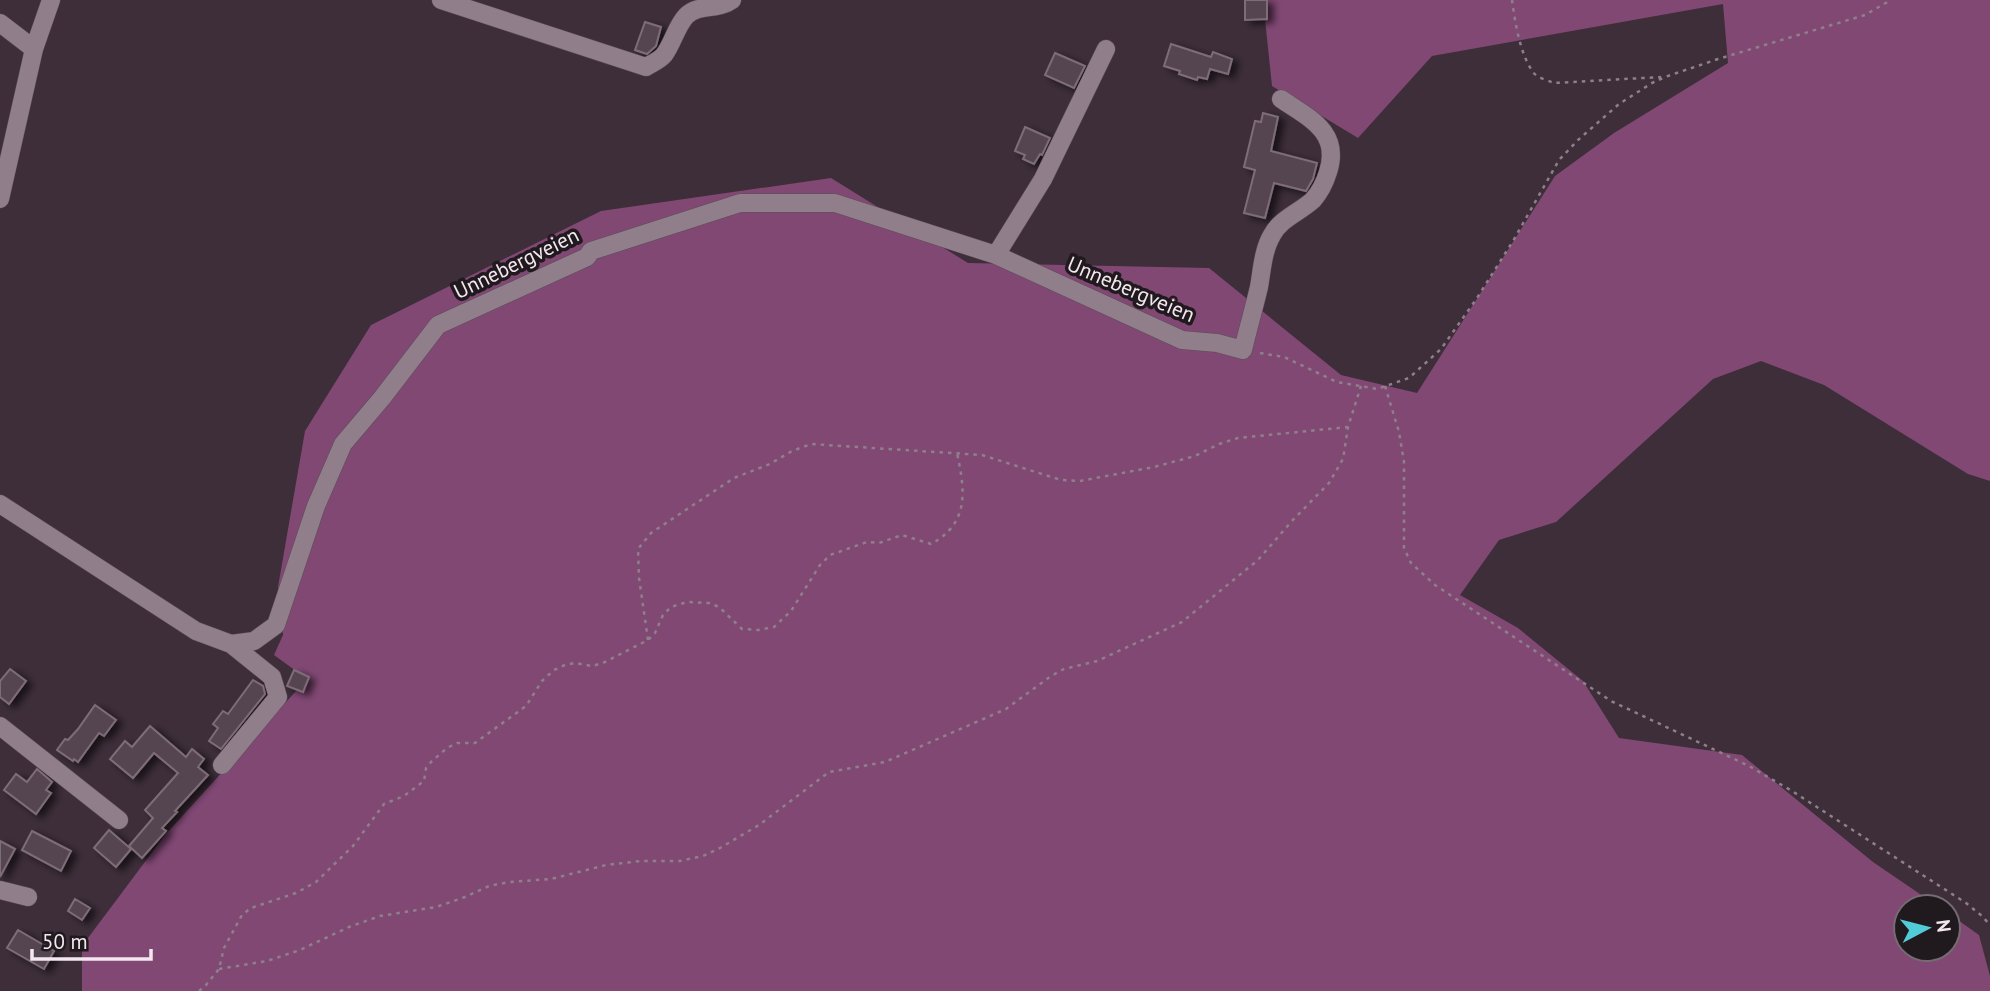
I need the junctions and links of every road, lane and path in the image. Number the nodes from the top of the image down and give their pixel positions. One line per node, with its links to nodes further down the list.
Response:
1 (51, 0): 8 (street)
2 (441, 0): 6 (street)
3 (732, 0): 6 (street)
4 (1512, 0): 10 (path)
5 (1891, 0): 10 (path)
6 (697, 4)
7 (0, 23): 8 (street)
8 (34, 49): 12 (street)
9 (1106, 49): 13 (street)
10 (1665, 77): 16 (path)
11 (1281, 99): 14 (street)
12 (0, 199)
13 (996, 255): 14 (street, Unnebergveien); 21 (street, Unnebergveien)
14 (1244, 350): 15 (path)
15 (1361, 386): 16 (path); 17 (path)
16 (1385, 386): 27 (path)
17 (1348, 427): 18 (path); 28 (path)
18 (957, 453): 20 (path); 20 (path)
19 (0, 504): 21 (street)
20 (648, 640): 28 (path)
21 (231, 644): 23 (street)
22 (0, 726): 24 (street)
23 (222, 765)
24 (119, 820)
25 (0, 890): 26 (street)
26 (28, 897)
27 (1990, 925)
28 (219, 968): 29 (path)
29 (198, 991)

